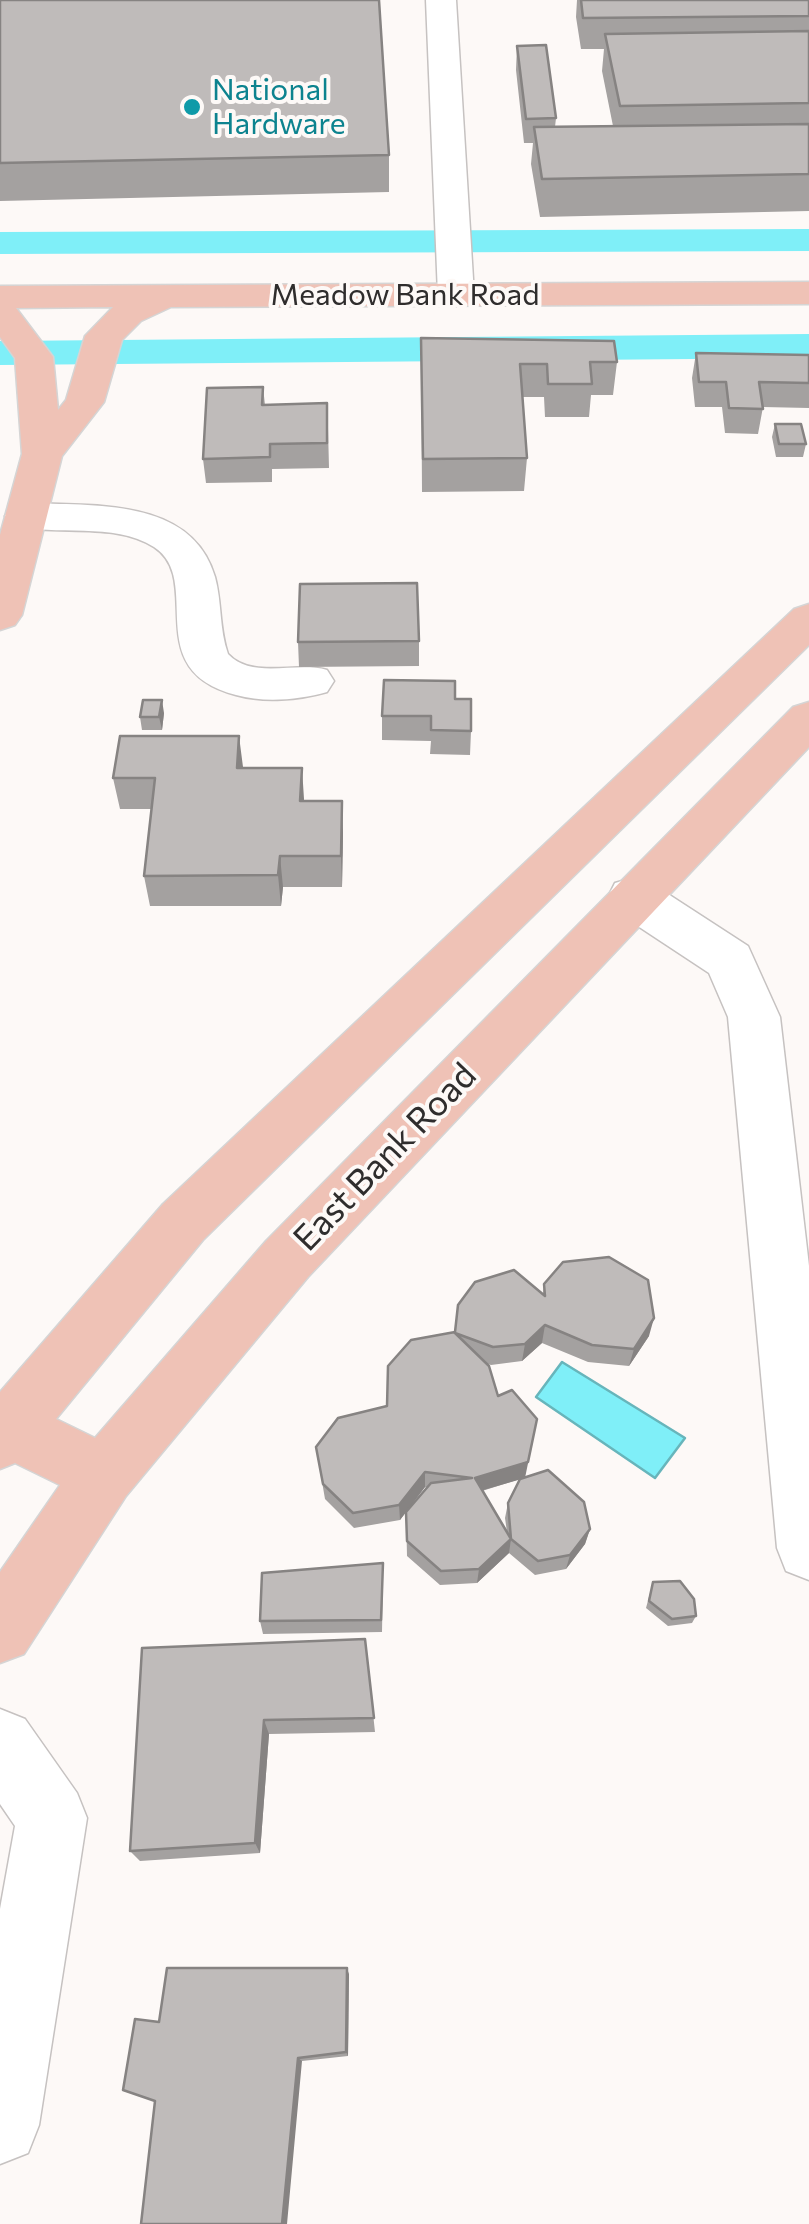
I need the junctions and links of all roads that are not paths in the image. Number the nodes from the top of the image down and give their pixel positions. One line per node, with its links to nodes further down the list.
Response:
1 (441, 0): 3 (lane)
2 (809, 293): 3 (main road, Meadow Bank Road)
3 (456, 295): 4 (main road, Meadow Bank Road)
4 (162, 297): 5 (main road, Meadow Bank Road); 6 (main road)
5 (2, 309): 6 (main road)
6 (42, 454): 7 (main road)
7 (19, 503): 8 (main road); 10 (lane)
8 (0, 615)
9 (809, 619): 13 (main road)
10 (311, 681)
11 (809, 718): 12 (main road, East Bank Road)
12 (633, 897): 14 (main road, East Bank Road); 15 (lane)
13 (3, 1430): 14 (main road)
14 (104, 1474): 16 (main road, East Bank Road)
15 (809, 1548)
16 (0, 1630)
17 (0, 1744): 18 (lane)
18 (0, 2125)

